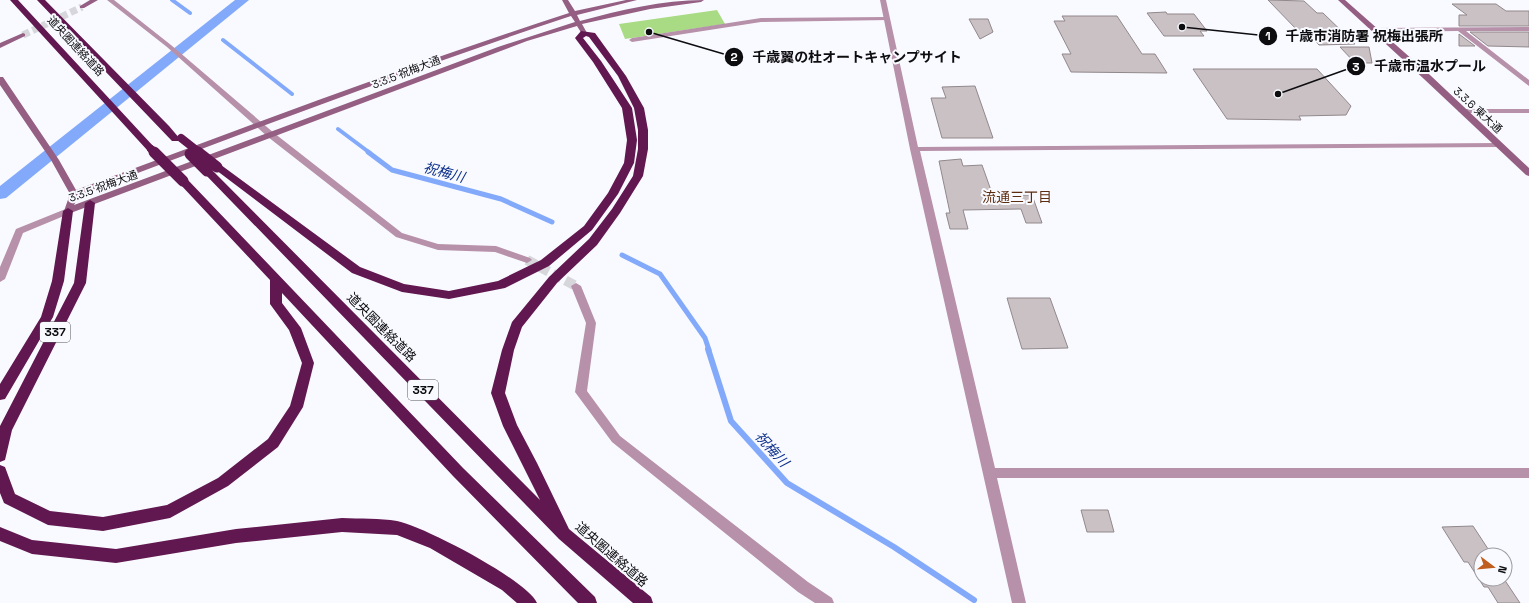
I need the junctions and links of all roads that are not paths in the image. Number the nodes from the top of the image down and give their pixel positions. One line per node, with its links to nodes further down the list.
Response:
1 (14, 0): 35 (highway, 道央圏連絡道路 / 337, bridge)
2 (41, 0): 28 (highway, 道央圏連絡道路 / 337, bridge)
3 (95, 0): 10 (street)
4 (110, 0): 24 (street)
5 (565, 0): 11 (street)
6 (634, 0): 11 (street, 3.3.5 祝梅大通)
7 (702, 0): 13 (street, 3.3.5 祝梅大通)
8 (883, 0): 12 (street)
9 (1341, 0): 15 (street, 3.3.6 東大通)
10 (82, 7)
11 (572, 14): 13 (street); 24 (street, 3.3.5 祝梅大通)
12 (887, 19): 18 (street); 27 (street)
13 (582, 28): 25 (street, 3.3.5 祝梅大通); 28 (highway); 43 (highway)
14 (1529, 29): 16 (street)
15 (1375, 30): 16 (street); 22 (street, 3.3.6 東大通)
16 (1460, 30): 21 (street)
17 (23, 35): 19 (street)
18 (632, 40)
19 (0, 46)
20 (0, 79): 30 (street)
21 (1529, 84)
22 (1462, 111): 23 (street); 26 (street, 3.3.6 東大通)
23 (1529, 111)
24 (260, 124): 25 (street); 30 (street, 3.3.5 祝梅大通)
25 (271, 135): 31 (street, 3.3.5 祝梅大通); 33 (street)
26 (1499, 145): 27 (street); 29 (street, 3.3.6 東大通)
27 (914, 149): 40 (street)
28 (212, 169): 43 (highway, 道央圏連絡道路 / 337)
29 (1529, 173)
30 (74, 194): 31 (street); 32 (street, 3.3.5 祝梅大通)
31 (90, 202): 32 (street, 3.3.5 祝梅大通); 38 (highway, 337)
32 (68, 211): 34 (street); 37 (highway, 337)
33 (527, 260)
34 (0, 279)
35 (276, 280): 39 (highway); 45 (highway, 337)
36 (576, 286): 47 (street)
37 (0, 395)
38 (0, 456)
39 (0, 471)
40 (990, 473): 41 (street); 48 (street)
41 (1529, 473)
42 (0, 534): 44 (highway)
43 (564, 534): 46 (highway, 道央圏連絡道路 / 337)
44 (529, 603)
45 (589, 603)
46 (645, 603)
47 (828, 603)
48 (1019, 603)

